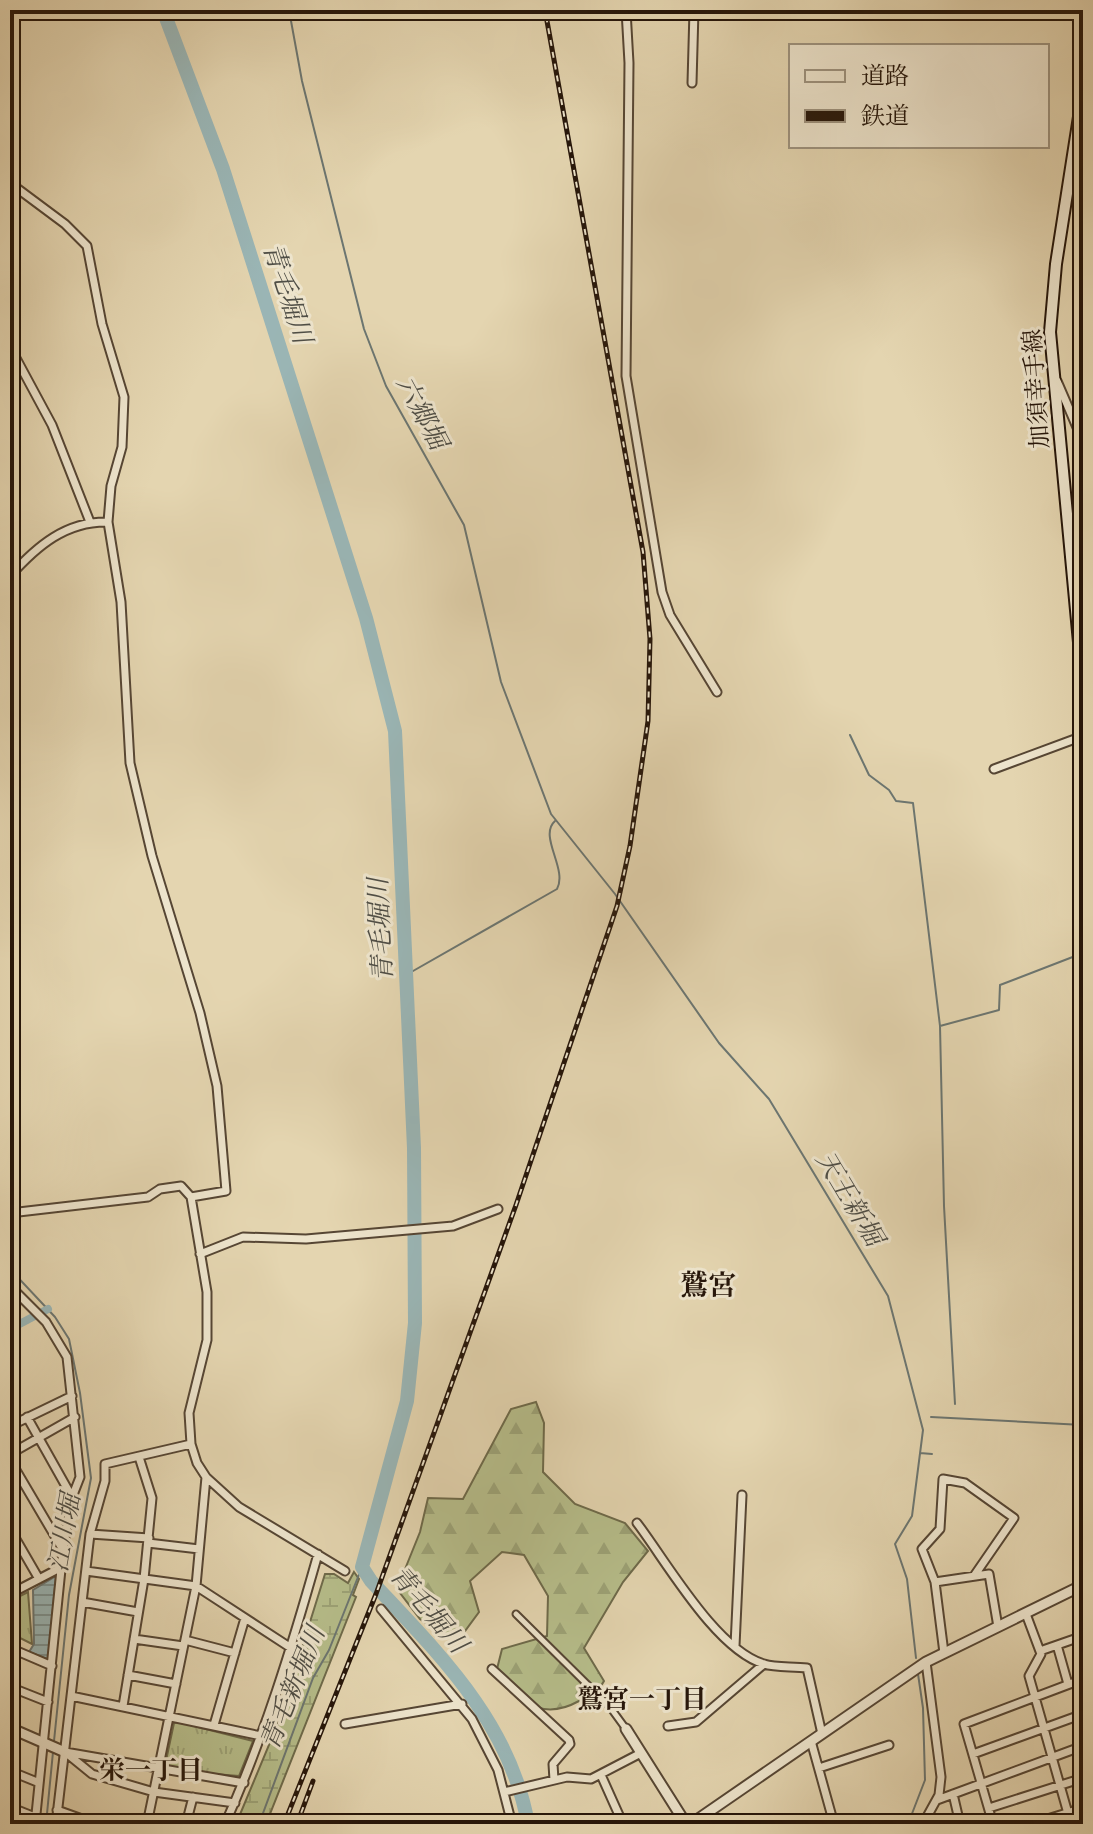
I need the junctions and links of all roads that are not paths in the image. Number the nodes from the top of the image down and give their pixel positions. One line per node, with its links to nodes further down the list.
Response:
1 (11, 10): 4 (street)
2 (626, 10): 15 (street)
3 (694, 10): 5 (street)
4 (10, 17)
5 (692, 83)
6 (1083, 91): 9 (main road, 加須幸手線)
7 (10, 183): 12 (street)
8 (10, 347): 11 (street)
9 (1053, 371): 10 (street); 14 (main road, 加須幸手線)
10 (1083, 433)
11 (90, 522): 12 (street); 13 (street)
12 (108, 522): 18 (street)
13 (10, 576)
14 (1083, 685)
15 (717, 692)
16 (1083, 736): 17 (street)
17 (994, 769)
18 (191, 1197): 20 (street); 21 (street)
19 (498, 1209): 21 (street)
20 (10, 1213)
21 (200, 1254): 28 (street)
22 (10, 1286): 23 (street)
23 (72, 1396): 24 (street); 25 (street)
24 (27, 1417): 26 (street); 27 (street)
25 (75, 1417): 27 (street); 33 (street)
26 (10, 1426)
27 (38, 1437): 29 (street); 33 (street)
28 (191, 1444): 30 (street); 31 (street)
29 (10, 1457): 39 (street)
30 (139, 1457): 36 (street); 37 (street)
31 (206, 1477): 38 (street); 40 (street)
32 (742, 1495): 62 (street)
33 (72, 1497): 39 (street)
34 (637, 1523): 62 (street)
35 (10, 1529): 45 (street)
36 (90, 1534): 37 (street); 42 (street)
37 (148, 1540): 38 (street); 46 (street)
38 (199, 1549): 49 (street)
39 (63, 1550): 41 (street)
40 (318, 1554): 43 (street); 64 (street)
41 (62, 1567): 45 (street); 70 (street)
42 (86, 1571): 46 (street); 51 (street)
43 (345, 1571)
44 (974, 1576): 47 (street); 47 (street); 57 (street)
45 (39, 1579): 50 (street)
46 (144, 1579): 49 (street); 53 (street)
47 (935, 1582): 67 (street)
48 (1083, 1585): 55 (street)
49 (196, 1586): 56 (street); 60 (street)
50 (10, 1594)
51 (82, 1602): 53 (street); 77 (street)
52 (381, 1609): 80 (street)
53 (138, 1612): 59 (street)
54 (516, 1614): 89 (street)
55 (1026, 1614): 57 (street); 65 (street)
56 (245, 1618): 64 (street); 66 (street)
57 (998, 1627): 67 (street)
58 (1083, 1636): 61 (street)
59 (134, 1639): 60 (street); 72 (street)
60 (184, 1643): 66 (street); 74 (street)
61 (1057, 1645): 65 (street); 75 (street)
62 (735, 1646): 69 (street)
63 (10, 1648): 70 (street)
64 (291, 1648): 91 (street)
65 (1040, 1651): 78 (street)
66 (235, 1653): 85 (street)
67 (944, 1653): 68 (street)
68 (926, 1662): 90 (street); 114 (street)
69 (764, 1664): 87 (street); 90 (street)
70 (52, 1666): 79 (street)
71 (492, 1669): 105 (street)
72 (128, 1675): 74 (street); 81 (street)
73 (1083, 1679): 75 (street)
74 (176, 1684): 83 (street)
75 (1068, 1684): 78 (street)
76 (10, 1687): 79 (street)
77 (71, 1696): 81 (street); 96 (street)
78 (1035, 1696): 86 (street); 98 (street)
79 (48, 1702): 93 (street)
80 (462, 1704): 84 (street); 111 (street)
81 (123, 1706): 83 (street)
82 (1083, 1714): 86 (street)
83 (169, 1716): 85 (street); 102 (street)
84 (345, 1724)
85 (214, 1725): 91 (street)
86 (1044, 1725): 98 (street); 99 (street)
87 (668, 1726)
88 (10, 1728): 93 (street)
89 (626, 1729): 97 (street)
90 (822, 1734): 92 (street)
91 (261, 1736): 107 (street)
92 (811, 1741): 100 (street); 129 (street)
93 (43, 1742): 96 (street); 106 (street)
94 (889, 1745): 100 (street)
95 (1083, 1746): 99 (street)
96 (65, 1752): 102 (street); 110 (street); 119 (street)
97 (641, 1753): 103 (street); 129 (street)
98 (973, 1754): 108 (street)
99 (1053, 1757): 108 (street); 109 (street)
100 (819, 1768): 130 (street)
101 (10, 1771): 106 (street)
102 (160, 1771): 107 (street); 110 (street)
103 (601, 1775): 105 (street); 128 (street)
104 (1083, 1778): 109 (street)
105 (554, 1780): 111 (street)
106 (37, 1782): 121 (street)
107 (244, 1783): 115 (street)
108 (981, 1783): 112 (street); 117 (street)
109 (1061, 1785): 117 (street); 120 (street)
110 (154, 1792): 113 (street); 124 (street)
111 (506, 1792): 127 (street)
112 (953, 1794): 114 (street); 132 (street)
113 (193, 1797): 115 (street); 125 (street)
114 (937, 1800): 131 (street)
115 (235, 1803): 126 (street)
116 (10, 1807): 121 (street)
117 (989, 1808): 133 (street)
118 (1083, 1808): 120 (street)
119 (57, 1810): 122 (street); 123 (street)
120 (1069, 1813): 134 (street); 135 (street)
121 (35, 1820)
122 (56, 1824)
123 (96, 1824)
124 (147, 1824)
125 (186, 1824)
126 (225, 1824)
127 (511, 1824)
128 (623, 1824)
129 (689, 1824)
130 (834, 1824)
131 (923, 1824)
132 (960, 1824)
133 (993, 1824)
134 (1031, 1824)
135 (1071, 1824)

